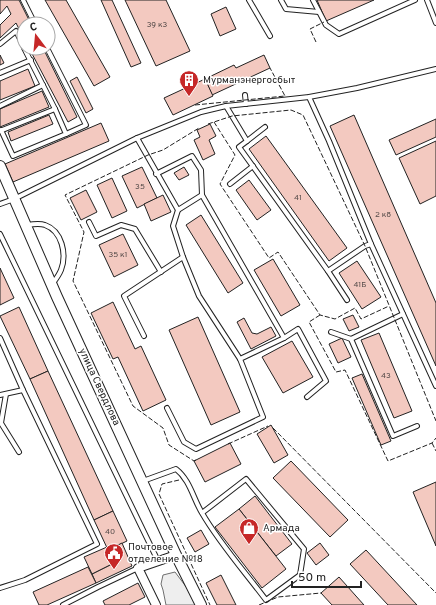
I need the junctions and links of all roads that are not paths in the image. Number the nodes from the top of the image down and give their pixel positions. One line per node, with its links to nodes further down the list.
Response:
1 (24, 0): 8 (lane)
2 (250, 0): 11 (lane)
3 (281, 0): 7 (lane)
4 (313, 0): 7 (lane)
5 (415, 0): 7 (lane)
6 (427, 0): 9 (lane)
7 (319, 12)
8 (32, 16)
9 (436, 23)
10 (16, 31): 12 (lane)
11 (270, 36)
12 (0, 44)
13 (29, 56): 15 (lane)
14 (52, 56): 27 (lane)
15 (31, 60): 17 (lane); 18 (lane)
16 (436, 69): 20 (lane)
17 (0, 73)
18 (43, 85): 22 (lane); 24 (lane)
19 (245, 95): 21 (lane)
20 (309, 97): 21 (lane); 41 (lane)
21 (246, 104): 23 (lane)
22 (0, 106)
23 (226, 106): 28 (lane); 29 (lane)
24 (55, 109): 26 (lane); 27 (lane)
25 (266, 127): 29 (lane)
26 (0, 130): 27 (lane)
27 (66, 134)
28 (137, 138): 32 (lane); 35 (lane)
29 (247, 141): 31 (lane)
30 (0, 166): 35 (street, улица Свердлова)
31 (253, 166): 33 (lane); 43 (lane)
32 (156, 174): 34 (lane); 37 (lane)
33 (230, 184)
34 (202, 195): 37 (lane); 51 (lane)
35 (14, 199): 36 (lane); 39 (street, улица Свердлова)
36 (0, 204)
37 (178, 210): 42 (lane)
38 (89, 222): 44 (lane)
39 (26, 226): 45 (street, улица Свердлова); 45 (lane)
40 (0, 234): 65 (lane)
41 (371, 244): 43 (lane); 47 (lane)
42 (183, 257): 44 (lane); 53 (lane)
43 (328, 271): 46 (lane)
44 (161, 272): 49 (lane)
45 (52, 285): 62 (street, улица Свердлова)
46 (347, 300)
47 (403, 314): 52 (lane); 54 (lane)
48 (331, 332): 52 (lane)
49 (144, 336)
50 (0, 338): 55 (lane)
51 (284, 338): 53 (lane); 58 (lane)
52 (352, 339): 60 (lane)
53 (240, 359): 59 (lane)
54 (436, 386)
55 (23, 390): 56 (lane); 67 (lane)
56 (6, 394): 57 (lane); 61 (lane)
57 (0, 396)
58 (307, 397)
59 (167, 408)
60 (417, 426)
61 (19, 452)
62 (143, 481): 63 (lane); 64 (street, улица Свердлова)
63 (202, 513): 63 (lane)
64 (176, 555): 65 (street); 70 (street, улица Свердлова)
65 (158, 561): 66 (street)
66 (138, 568): 68 (lane); 69 (street)
67 (1, 586)
68 (63, 605)
69 (156, 605)
70 (201, 605)

